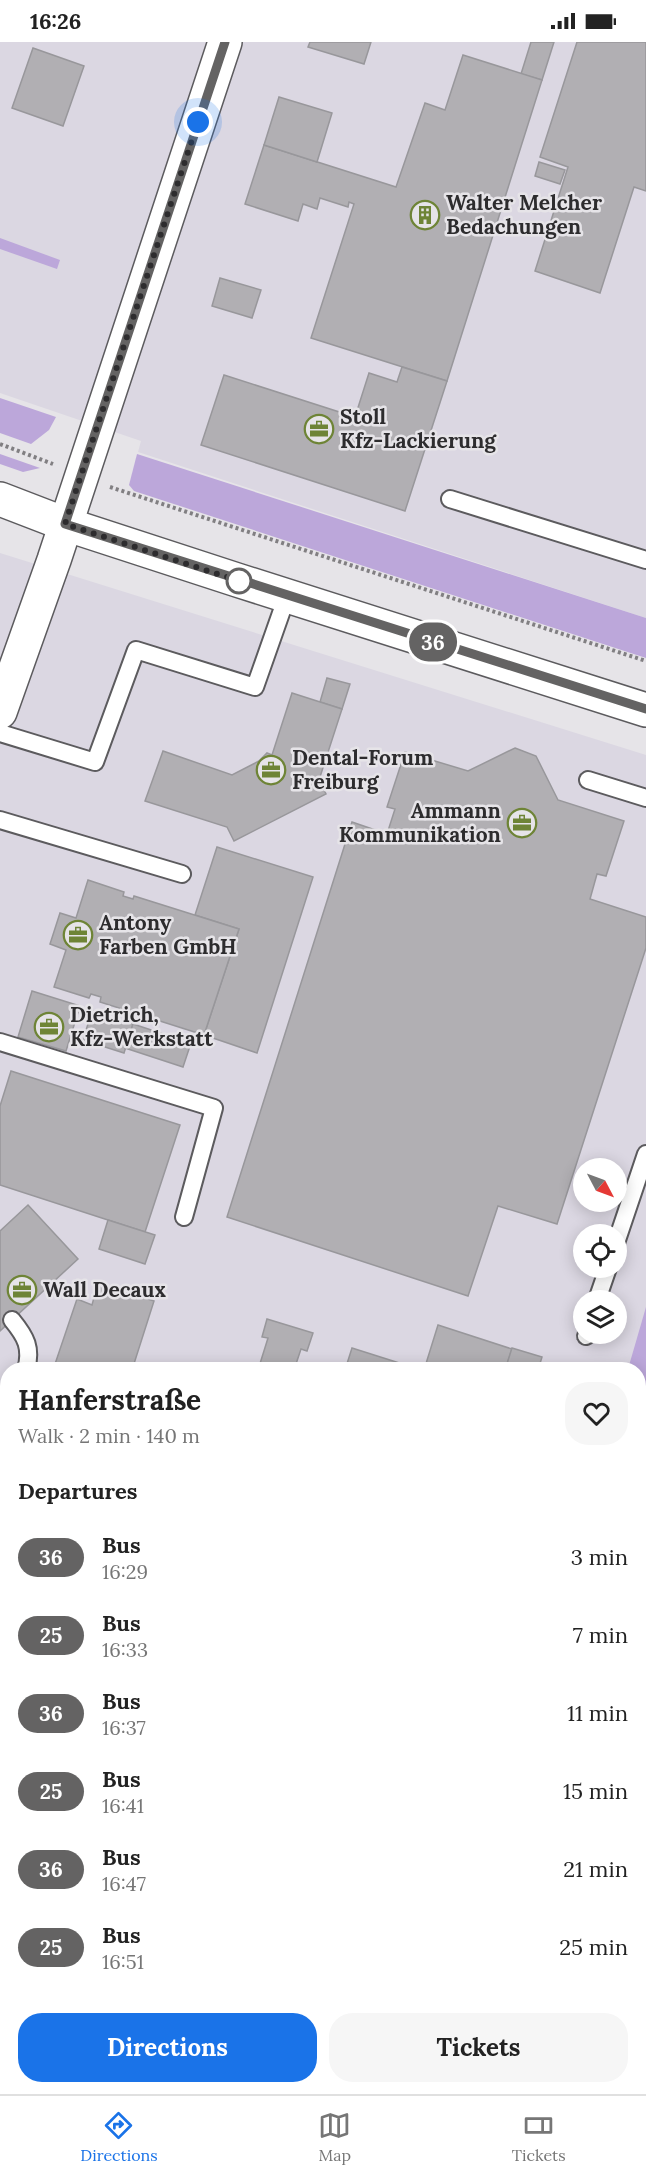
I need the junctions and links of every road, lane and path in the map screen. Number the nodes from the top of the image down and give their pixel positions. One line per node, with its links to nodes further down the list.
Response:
1 (225, 42): 3 (street)
2 (0, 444): 3 (path)
3 (80, 476): 6 (street); 9 (path)
4 (0, 499): 6 (street)
5 (450, 499): 7 (lane)
6 (65, 524): 8 (street); 11 (street)
7 (646, 560)
8 (287, 596): 10 (street); 12 (lane)
9 (646, 662)
10 (646, 710)
11 (0, 712)
12 (0, 733)
13 (588, 780): 14 (lane)
14 (646, 798)
15 (0, 820): 16 (lane)
16 (182, 874)
17 (0, 1042): 19 (lane)
18 (646, 1154): 20 (lane)
19 (184, 1217)
20 (622, 1224)
21 (12, 1320): 22 (lane)
22 (28, 1362)

